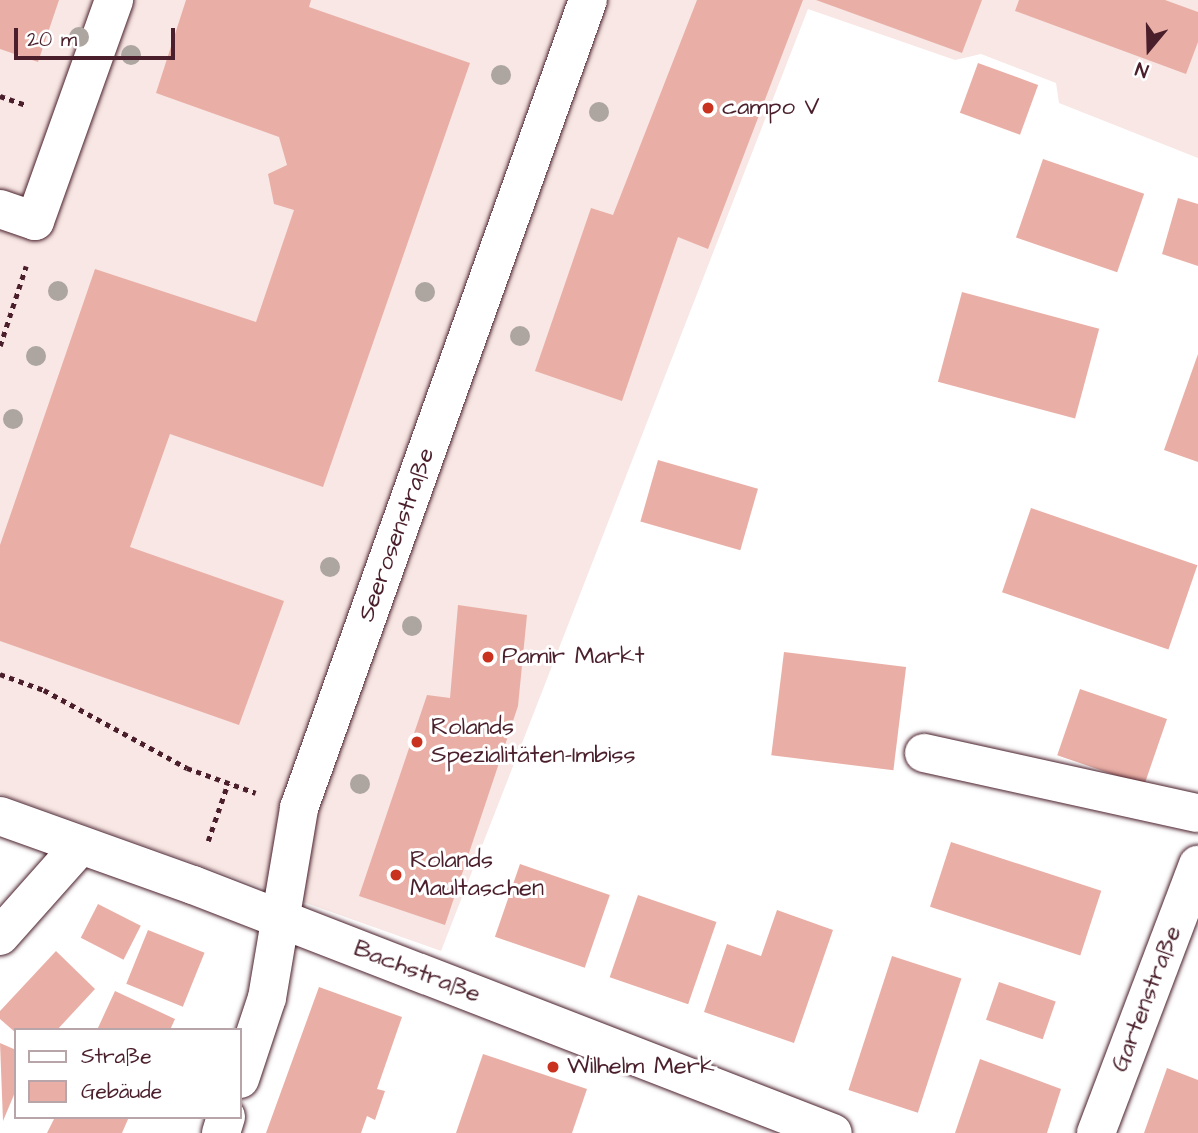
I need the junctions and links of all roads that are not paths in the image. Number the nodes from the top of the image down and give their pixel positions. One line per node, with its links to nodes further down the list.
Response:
1 (114, 0): 3 (street)
2 (588, 0): 9 (street, Seerosenstraße)
3 (18, 215)
4 (924, 753): 5 (street)
5 (1198, 813)
6 (0, 816): 7 (street, Bachstraße)
7 (80, 846): 9 (street, Bachstraße); 10 (street)
8 (1198, 865): 13 (street, Gartenstraße)
9 (283, 923): 11 (street, Seerosenstraße); 12 (street, Bachstraße)
10 (0, 936)
11 (242, 1073)
12 (833, 1133)
13 (1096, 1133)

